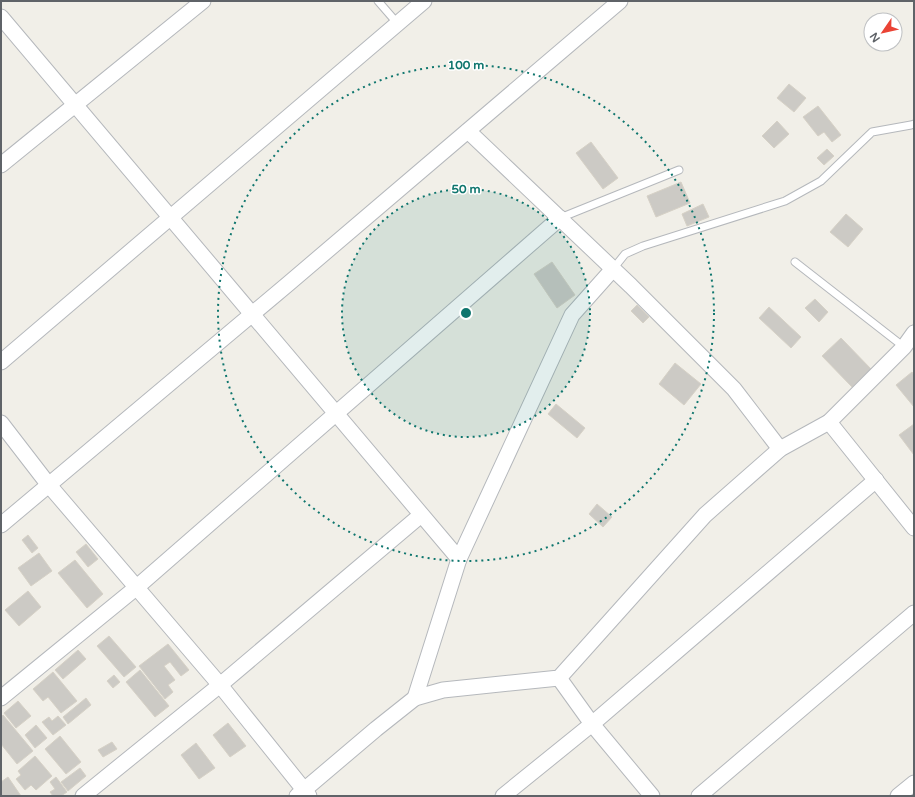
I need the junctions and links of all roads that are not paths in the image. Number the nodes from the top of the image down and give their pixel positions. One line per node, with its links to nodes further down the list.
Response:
1 (203, 1): 7 (street)
2 (378, 1): 6 (lane)
3 (424, 1): 6 (street)
4 (620, 1): 9 (street)
5 (1, 17): 7 (street)
6 (398, 24): 12 (street)
7 (75, 105): 10 (street); 12 (street)
8 (914, 124): 15 (lane)
9 (468, 130): 13 (street); 16 (street)
10 (1, 165)
11 (680, 170): 13 (lane)
12 (170, 217): 16 (street); 19 (street)
13 (560, 218): 15 (street); 20 (street)
14 (795, 262): 18 (lane)
15 (613, 269): 23 (street); 29 (street)
16 (252, 314): 20 (street); 25 (street)
17 (914, 333): 18 (street)
18 (904, 347): 22 (street)
19 (1, 362)
20 (337, 414): 26 (street); 30 (street)
21 (1, 422): 25 (street)
22 (829, 422): 23 (street); 24 (street)
23 (780, 449): 32 (street)
24 (876, 480): 28 (street); 36 (street)
25 (48, 484): 27 (street); 30 (street)
26 (421, 514): 29 (street); 33 (street)
27 (1, 525)
28 (914, 528)
29 (459, 559): 35 (street)
30 (137, 587): 33 (street); 34 (street)
31 (914, 613): 42 (street)
32 (559, 678): 35 (street); 36 (street)
33 (220, 685): 38 (street); 39 (street)
34 (1, 698)
35 (415, 698): 38 (street)
36 (592, 724): 40 (street); 41 (street)
37 (914, 783): 43 (street)
38 (304, 794)
39 (83, 796)
40 (503, 796)
41 (652, 796)
42 (699, 796)
43 (898, 796)

